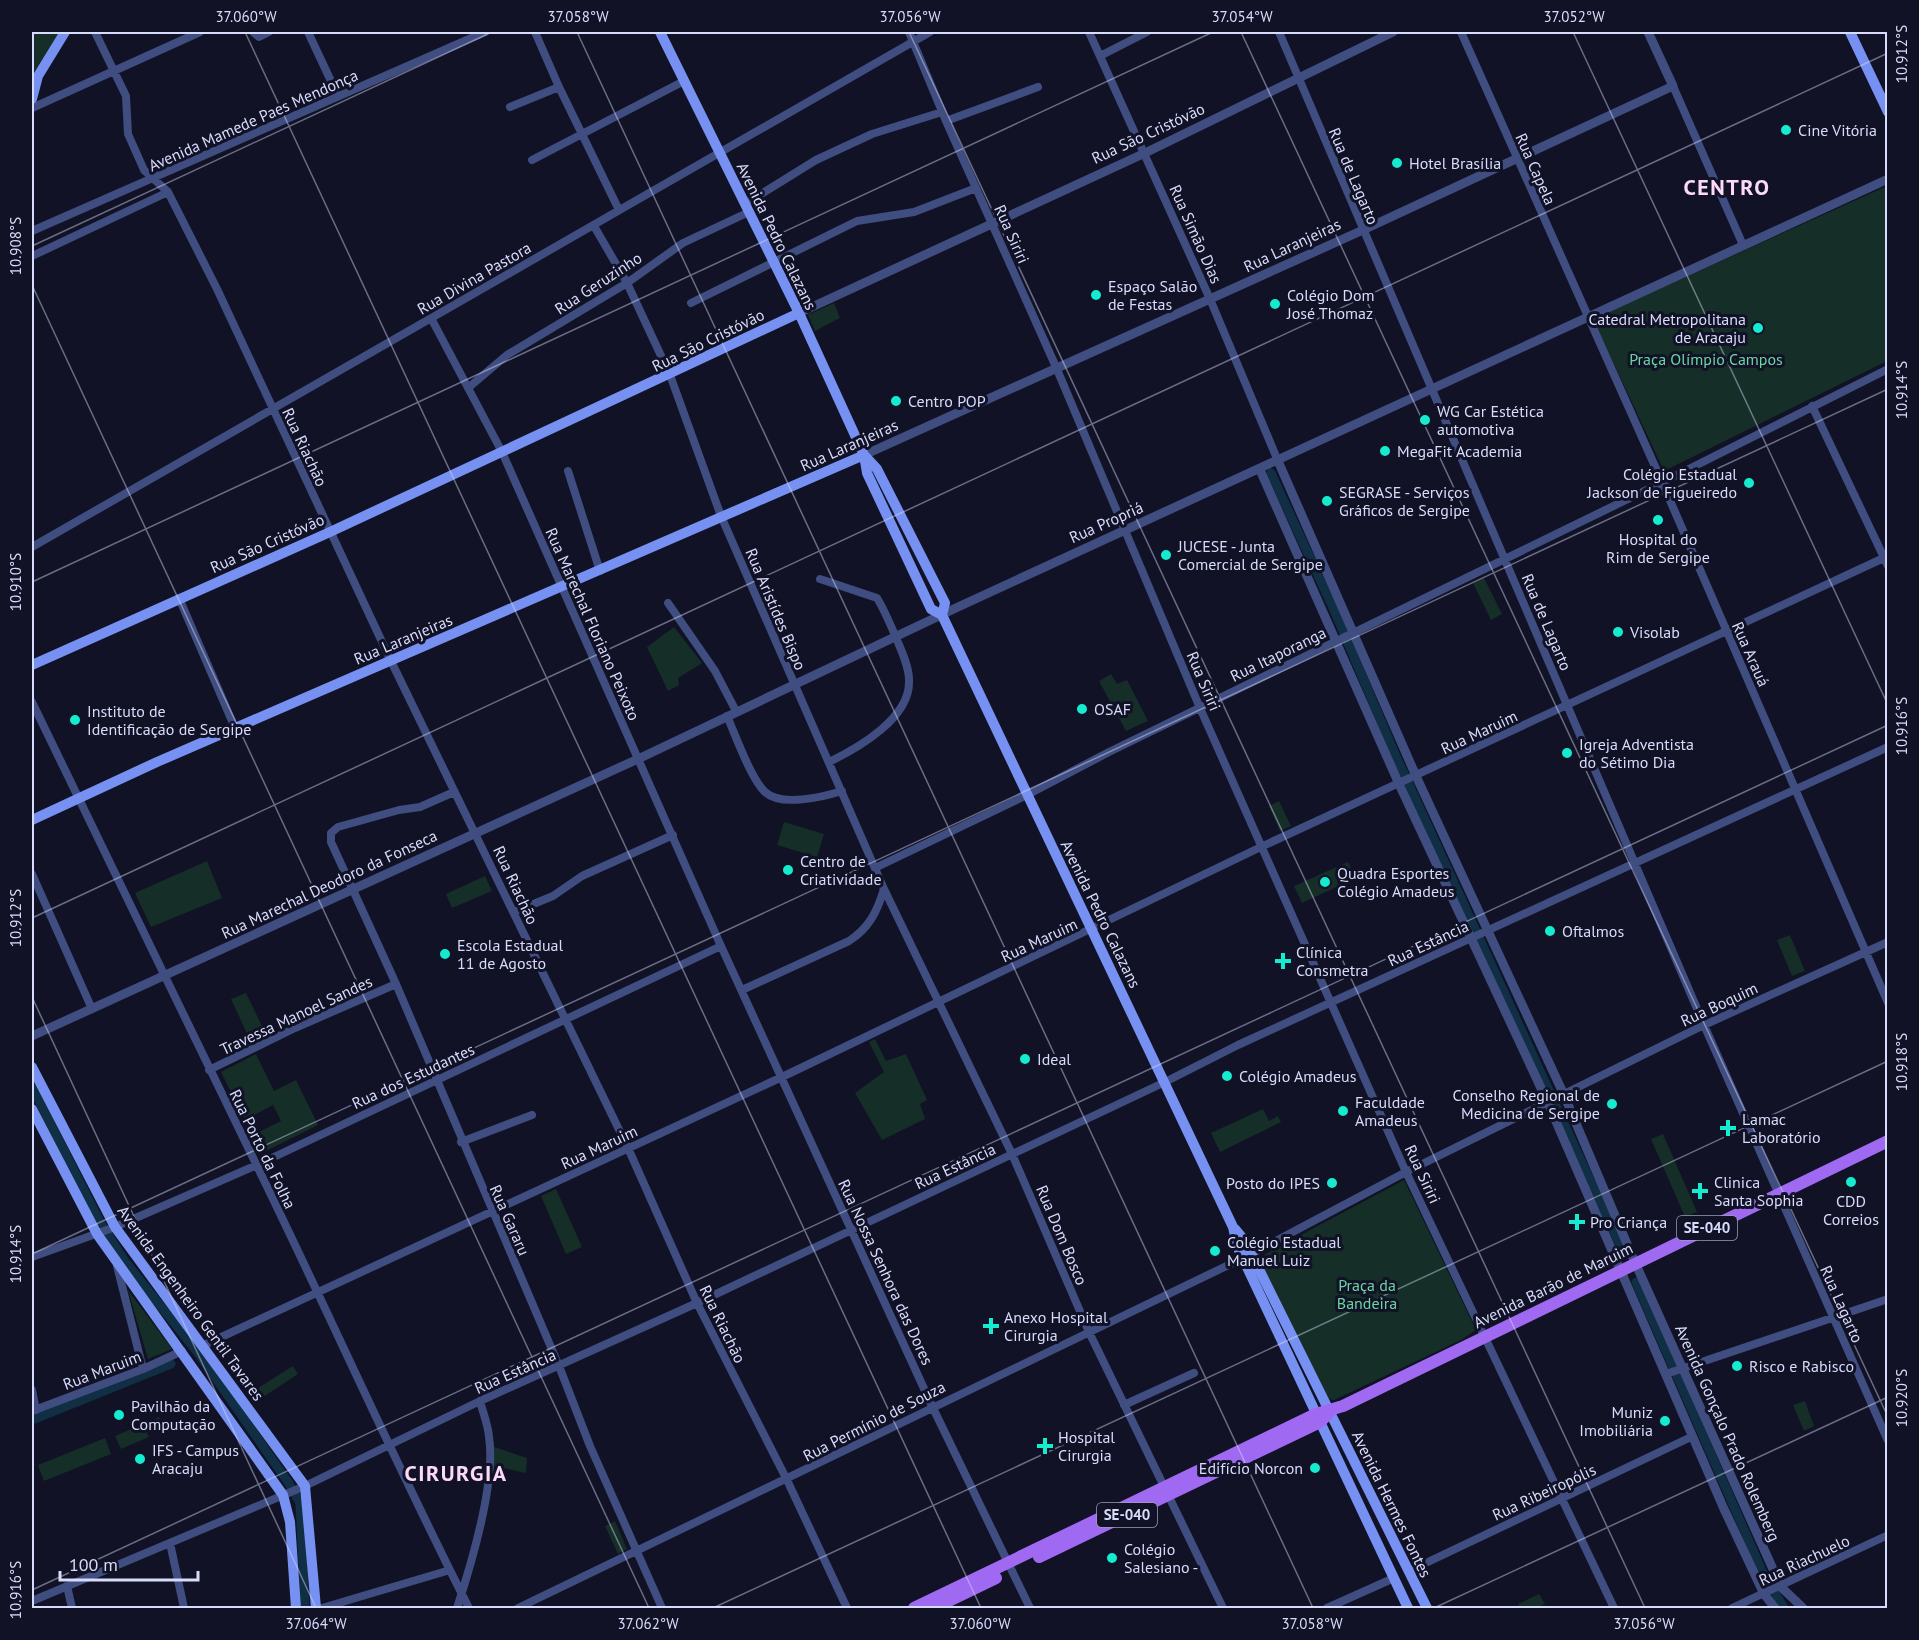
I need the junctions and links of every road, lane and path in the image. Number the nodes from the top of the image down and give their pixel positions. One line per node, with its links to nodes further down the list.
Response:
1 (65, 32): 22 (main road)
2 (94, 32): 21 (street, Rua Riachão)
3 (200, 32): 21 (street)
4 (253, 32): 5 (street)
5 (269, 32)
6 (308, 32): 28 (street)
7 (485, 32): 28 (street, Avenida Mamede Paes Mendonça)
8 (535, 32): 26 (street)
9 (660, 32): 24 (main road, Avenida Pedro Calazans)
10 (909, 32): 19 (street, Rua Siriri)
11 (930, 32): 19 (street, Rua Divina Pastora)
12 (1089, 32): 20 (street, Rua Simão Dias)
13 (1147, 32): 20 (street)
14 (1279, 32): 23 (street)
15 (1393, 32): 23 (street, Rua São Cristóvão)
16 (1461, 32): 38 (street, Rua Capela)
17 (1648, 32): 25 (street)
18 (1850, 32): 33 (main road)
19 (913, 41): 32 (street, Rua Siriri); 36 (street, Rua Divina Pastora)
20 (1100, 56): 37 (street, Rua Simão Dias)
21 (114, 70): 31 (street); 40 (street, Rua Riachão)
22 (35, 77): 29 (main road)
23 (1297, 77): 37 (street, Rua São Cristóvão); 48 (street, Rua de Lagarto)
24 (684, 81): 35 (street); 36 (main road, Avenida Pedro Calazans)
25 (1673, 86): 38 (street, Rua Laranjeiras); 50 (street)
26 (559, 87): 30 (street); 35 (street)
27 (1038, 87): 34 (street)
28 (338, 96): 40 (street, Avenida Mamede Paes Mendonça)
29 (32, 99)
30 (510, 107)
31 (32, 108)
32 (942, 112): 34 (street, Rua Siriri); 44 (street, Rua Geruzinho)
33 (1887, 112)
34 (946, 121): 42 (street, Rua Siriri)
35 (582, 134): 39 (street); 45 (street)
36 (719, 151): 44 (main road, Avenida Pedro Calazans); 45 (street, Rua Divina Pastora)
37 (1145, 153): 46 (street, Rua São Cristóvão); 54 (street, Rua Simão Dias)
38 (1517, 159): 48 (street, Rua Laranjeiras); 57 (street, Rua Capela)
39 (532, 160)
40 (153, 179): 43 (street, Rua Riachão); 49 (street, Avenida Mamede Paes Mendonça)
41 (1887, 179): 50 (street)
42 (976, 188): 46 (street, Rua Siriri); 52 (street)
43 (168, 192): 51 (street, Avenida Mamede Paes Mendonça); 65 (street, Rua Riachão)
44 (747, 208): 52 (main road, Avenida Pedro Calazans); 53 (street, Rua Geruzinho)
45 (619, 210): 47 (street, Rua Divina Pastora)
46 (992, 221): 56 (street, Rua São Cristóvão); 59 (street, Rua Siriri)
47 (594, 226): 53 (street, Rua Aristídes Bispo); 58 (street, Rua Divina Pastora)
48 (1363, 230): 54 (street, Rua Laranjeiras); 63 (street, Rua de Lagarto)
49 (32, 231)
50 (1743, 245): 57 (street)
51 (32, 256)
52 (774, 263): 55 (street); 56 (main road, Avenida Pedro Calazans)
53 (627, 284): 61 (street, Rua Aristídes Bispo); 62 (street, Rua Geruzinho)
54 (1210, 299): 59 (street, Rua Laranjeiras); 66 (street, Rua Simão Dias)
55 (692, 303)
56 (799, 313): 61 (main road, Rua São Cristóvão); 68 (main road, Avenida Pedro Calazans)
57 (1588, 317): 63 (street, Rua Propriá); 72 (street, Rua Arauá)
58 (431, 318): 62 (street, Rua Marechal Floriano Peixoto); 65 (street, Rua Divina Pastora)
59 (1056, 367): 68 (street, Rua Laranjeiras); 74 (street, Rua Siriri)
60 (1887, 369): 64 (street)
61 (670, 375): 67 (main road, Rua São Cristóvão); 73 (street, Rua Aristídes Bispo)
62 (468, 387): 67 (street, Rua Marechal Floriano Peixoto)
63 (1434, 388): 69 (street, Rua Propriá); 77 (street, Rua de Lagarto)
64 (1812, 406): 72 (street); 78 (street)
65 (272, 410): 75 (street, Rua Riachão); 76 (street, Rua Divina Pastora)
66 (1273, 450): 69 (street, Rua Simão Dias); 71 (street)
67 (502, 452): 75 (main road, Rua São Cristóvão); 81 (street, Rua Marechal Floriano Peixoto)
68 (864, 455): 73 (main road, Rua Laranjeiras); 84 (main road, Avenida Pedro Calazans)
69 (1278, 461): 71 (street, Rua Propriá); 86 (street)
70 (568, 471): 79 (street)
71 (1264, 471): 74 (street, Rua Propriá); 86 (street)
72 (1662, 483): 77 (street, Rua Itaporanga); 85 (street, Rua Arauá)
73 (721, 516): 79 (main road, Rua Laranjeiras); 90 (street, Rua Aristídes Bispo)
74 (1126, 529): 84 (street, Rua Propriá); 93 (street, Rua Siriri)
75 (330, 532): 82 (main road, Rua São Cristóvão); 88 (street, Rua Riachão)
76 (32, 547)
77 (1505, 557): 86 (street, Rua Itaporanga); 92 (street, Rua de Lagarto)
78 (1886, 560): 85 (street, Rua Maruim)
79 (600, 571): 81 (main road, Rua Laranjeiras)
80 (820, 579): 87 (street)
81 (561, 587): 88 (main road, Rua Laranjeiras); 97 (street, Rua Marechal Floriano Peixoto)
82 (179, 598): 89 (main road, Rua São Cristóvão); 95 (street)
83 (668, 603): 94 (street)
84 (942, 615): 87 (street, Rua Propriá); 103 (main road, Avenida Pedro Calazans)
85 (1726, 631): 92 (street, Rua Maruim); 100 (street, Rua Arauá)
86 (1346, 636): 93 (street, Rua Itaporanga); 99 (street); 99 (street)
87 (896, 637): 90 (street, Rua Propriá); 98 (street)
88 (391, 660): 95 (main road, Rua Laranjeiras); 102 (street, Rua Riachão)
89 (32, 665)
90 (794, 686): 94 (street, Rua Propriá); 98 (street, Rua Aristídes Bispo)
91 (32, 702): 104 (street, Rua Porto da Folha)
92 (1568, 706): 99 (street, Rua Maruim); 109 (street, Rua de Lagarto)
93 (1200, 708): 103 (street, Rua Itaporanga); 108 (street, Rua Siriri)
94 (732, 714): 97 (street, Rua Propriá); 101 (street)
95 (235, 728): 104 (main road, Rua Laranjeiras)
96 (1887, 747): 100 (street, Rua Estância)
97 (638, 759): 106 (street, Rua Marechal Deodoro da Fonseca); 107 (street, Rua Marechal Floriano Peixoto)
98 (829, 762): 101 (street, Rua Aristídes Bispo)
99 (1407, 780): 108 (street, Rua Maruim); 116 (street); 116 (street)
100 (1796, 790): 109 (street, Rua Estância); 119 (street, Rua Arauá)
101 (842, 791): 110 (street, Rua Aristídes Bispo)
102 (454, 792): 106 (street, Rua Riachão); 112 (street, Rua Gararu)
103 (1027, 795): 110 (street, Rua Itaporanga); 115 (main road, Avenida Pedro Calazans)
104 (80, 797): 105 (main road, Rua Laranjeiras); 120 (street, Rua Porto da Folha)
105 (32, 820)
106 (476, 832): 112 (street, Rua Marechal Deodoro da Fonseca); 114 (street, Rua Riachão)
107 (673, 835): 114 (street); 118 (street, Rua Marechal Floriano Peixoto)
108 (1263, 846): 115 (street, Rua Maruim); 124 (street, Rua Siriri)
109 (1635, 862): 116 (street, Rua Estância); 128 (street, Rua de Lagarto)
110 (875, 867): 113 (street, Rua Aristídes Bispo)
111 (32, 874): 126 (street)
112 (353, 889): 120 (street, Rua Marechal Deodoro da Fonseca); 121 (street, Rua Gararu)
113 (884, 889): 122 (street); 123 (street, Rua Aristídes Bispo)
114 (514, 912): 127 (street, Rua Riachão)
115 (1092, 930): 123 (street, Rua Maruim); 134 (main road, Avenida Pedro Calazans)
116 (1479, 935): 124 (street, Rua Estância); 135 (street); 135 (street)
117 (1887, 942): 119 (street, Rua Boquim)
118 (721, 946): 122 (street, Rua Nossa Senhora das Dores); 127 (street, Rua dos Estudantes)
119 (1865, 953): 125 (street, Rua Arauá); 128 (street, Rua Boquim)
120 (165, 976): 126 (street, Rua Marechal Deodoro da Fonseca); 131 (street, Rua Porto da Folha)
121 (396, 984): 131 (street, Travessa Manoel Sandes); 133 (street, Rua Gararu)
122 (742, 990): 132 (street, Rua Nossa Senhora das Dores)
123 (940, 1001): 132 (street, Rua Maruim); 141 (street, Rua Dom Bosco)
124 (1331, 1002): 134 (street, Rua Estância); 143 (street, Rua Siriri)
125 (1887, 1003)
126 (92, 1009): 129 (street, Rua Marechal Deodoro da Fonseca)
127 (564, 1020): 133 (street, Rua dos Estudantes); 140 (street, Rua Riachão)
128 (1704, 1025): 135 (street, Rua Boquim); 144 (street, Rua de Lagarto)
129 (32, 1036)
130 (32, 1068): 147 (main road, Avenida Engenheiro Gentil Tavares)
131 (209, 1071): 142 (street, Rua Porto da Folha)
132 (782, 1077): 140 (street, Rua Maruim); 148 (street, Rua Nossa Senhora das Dores)
133 (435, 1079): 139 (street, Rua Gararu); 142 (street, Rua dos Estudantes)
134 (1165, 1082): 141 (street, Rua Estância); 150 (main road, Avenida Pedro Calazans)
135 (1556, 1099): 143 (street, Rua Boquim); 152 (street, Avenida Gonçalo Prado Rolemberg); 154 (street, Avenida Gonçalo Prado Rolemberg)
136 (32, 1109): 149 (main road, Avenida Engenheiro Gentil Tavares)
137 (531, 1115): 139 (street)
138 (1887, 1141): 145 (main road, Avenida Barão de Maruim / SE-040)
139 (461, 1142): 146 (street, Rua Gararu)
140 (628, 1148): 146 (street, Rua Maruim); 157 (street, Rua Riachão)
141 (1012, 1154): 148 (street, Rua Estância); 159 (street, Rua Dom Bosco)
142 (257, 1165): 147 (street, Rua dos Estudantes); 155 (street, Rua Porto da Folha)
143 (1406, 1172): 150 (street, Rua Boquim); 160 (street, Rua Siriri)
144 (1772, 1178): 145 (street, Rua Lagarto)
145 (1779, 1193): 152 (main road, Avenida Barão de Maruim / SE-040); 158 (street, Rua Lagarto)
146 (492, 1213): 155 (street, Rua Maruim); 163 (street, Rua Gararu)
147 (114, 1228): 149 (street, Rua dos Estudantes); 161 (main road, Avenida Engenheiro Gentil Tavares)
148 (852, 1229): 157 (street, Rua Estância); 170 (street, Rua Nossa Senhora das Dores)
149 (98, 1234): 151 (street); 153 (main road, Avenida Engenheiro Gentil Tavares)
150 (1247, 1256): 159 (street, Rua Permínio de Souza); 172 (main road, Avenida Pedro Calazans); 173 (main road, Avenida Pedro Calazans)
151 (32, 1257)
152 (1634, 1261): 154 (main road, Avenida Barão de Maruim); 165 (street, Avenida Gonçalo Prado Rolemberg)
153 (116, 1262): 162 (main road, Avenida Engenheiro Gentil Tavares); 164 (street, Avenida Engenheiro Gentil Tavares)
154 (1618, 1269): 160 (main road, Avenida Barão de Maruim); 165 (street, Avenida Gonçalo Prado Rolemberg)
155 (317, 1293): 161 (street, Rua Maruim); 176 (street, Rua Porto da Folha)
156 (1887, 1299): 158 (street)
157 (697, 1303): 163 (street, Rua Estância); 177 (street, Rua Riachão)
158 (1833, 1317): 165 (street); 175 (street, Rua Lagarto)
159 (1089, 1332): 169 (street, Rua Dom Bosco); 170 (street, Rua Permínio de Souza)
160 (1486, 1336): 172 (main road, Avenida Barão de Maruim); 181 (street, Rua Siriri)
161 (202, 1346): 178 (main road, Avenida Engenheiro Gentil Tavares)
162 (182, 1351): 164 (street, Rua Maruim); 180 (main road, Avenida Engenheiro Gentil Tavares)
163 (559, 1366): 168 (street, Rua Estância); 184 (street, Rua Gararu)
164 (144, 1369): 171 (street, Rua Maruim)
165 (1674, 1371): 174 (street, Avenida Gonçalo Prado Rolemberg); 190 (street, Avenida Gonçalo Prado Rolemberg)
166 (1194, 1373): 169 (street)
167 (32, 1390): 171 (street)
168 (480, 1401): 176 (street, Rua Estância); 192 (street)
169 (1124, 1405): 179 (street, Rua Dom Bosco)
170 (933, 1406): 177 (street, Rua Permínio de Souza); 185 (street, Rua Nossa Senhora das Dores)
171 (34, 1411)
172 (1330, 1412): 173 (main road, Avenida Barão de Maruim); 187 (main road, Avenida Hermes Fontes)
173 (1318, 1418): 179 (main road, SE-040); 188 (main road, Avenida Hermes Fontes)
174 (1691, 1437): 181 (street, Rua Ribeiropólis); 191 (street, Avenida Gonçalo Prado Rolemberg)
175 (1887, 1441)
176 (391, 1446): 178 (street, Rua Estância); 186 (street, Rua Porto da Folha)
177 (787, 1480): 184 (street, Rua Permínio de Souza); 203 (street, Rua Riachão)
178 (304, 1486): 180 (street, Rua Estância); 197 (main road)
179 (1165, 1491): 185 (main road, SE-040); 207 (street, Rua Dom Bosco)
180 (284, 1495): 183 (street, Rua Estância); 196 (main road)
181 (1561, 1498): 187 (street, Rua Ribeiropólis); 211 (street, Rua Siriri)
182 (1887, 1535): 190 (street, Rua Riachuelo)
183 (170, 1543): 189 (street, Rua Estância); 195 (street)
184 (637, 1550): 201 (street, Rua Permínio de Souza); 202 (street, Rua Gararu)
185 (1009, 1567): 204 (main road, SE-040); 205 (main road, SE-040); 206 (street, Rua Nossa Senhora das Dores)
186 (450, 1570): 192 (street, Rua Porto da Folha); 198 (street)
187 (1409, 1571): 210 (main road, Avenida Hermes Fontes)
188 (1394, 1578): 208 (street); 209 (main road, Avenida Hermes Fontes)
189 (67, 1586): 193 (street, Rua Estância); 194 (street)
190 (1778, 1588): 191 (street, Rua Riachuelo); 214 (street, Avenida Gonçalo Prado Rolemberg)
191 (1766, 1593): 212 (street, Rua Riachuelo); 213 (street, Avenida Gonçalo Prado Rolemberg)
192 (462, 1594): 199 (street); 200 (street, Rua Porto da Folha)
193 (32, 1601)
194 (72, 1608)
195 (184, 1608)
196 (296, 1608)
197 (316, 1608)
198 (322, 1608)
199 (457, 1608)
200 (469, 1608)
201 (518, 1608)
202 (662, 1608)
203 (847, 1608)
204 (914, 1608)
205 (934, 1608)
206 (1030, 1608)
207 (1222, 1608)
208 (1327, 1608)
209 (1408, 1608)
210 (1427, 1608)
211 (1614, 1608)
212 (1732, 1608)
213 (1775, 1608)
214 (1803, 1608)

